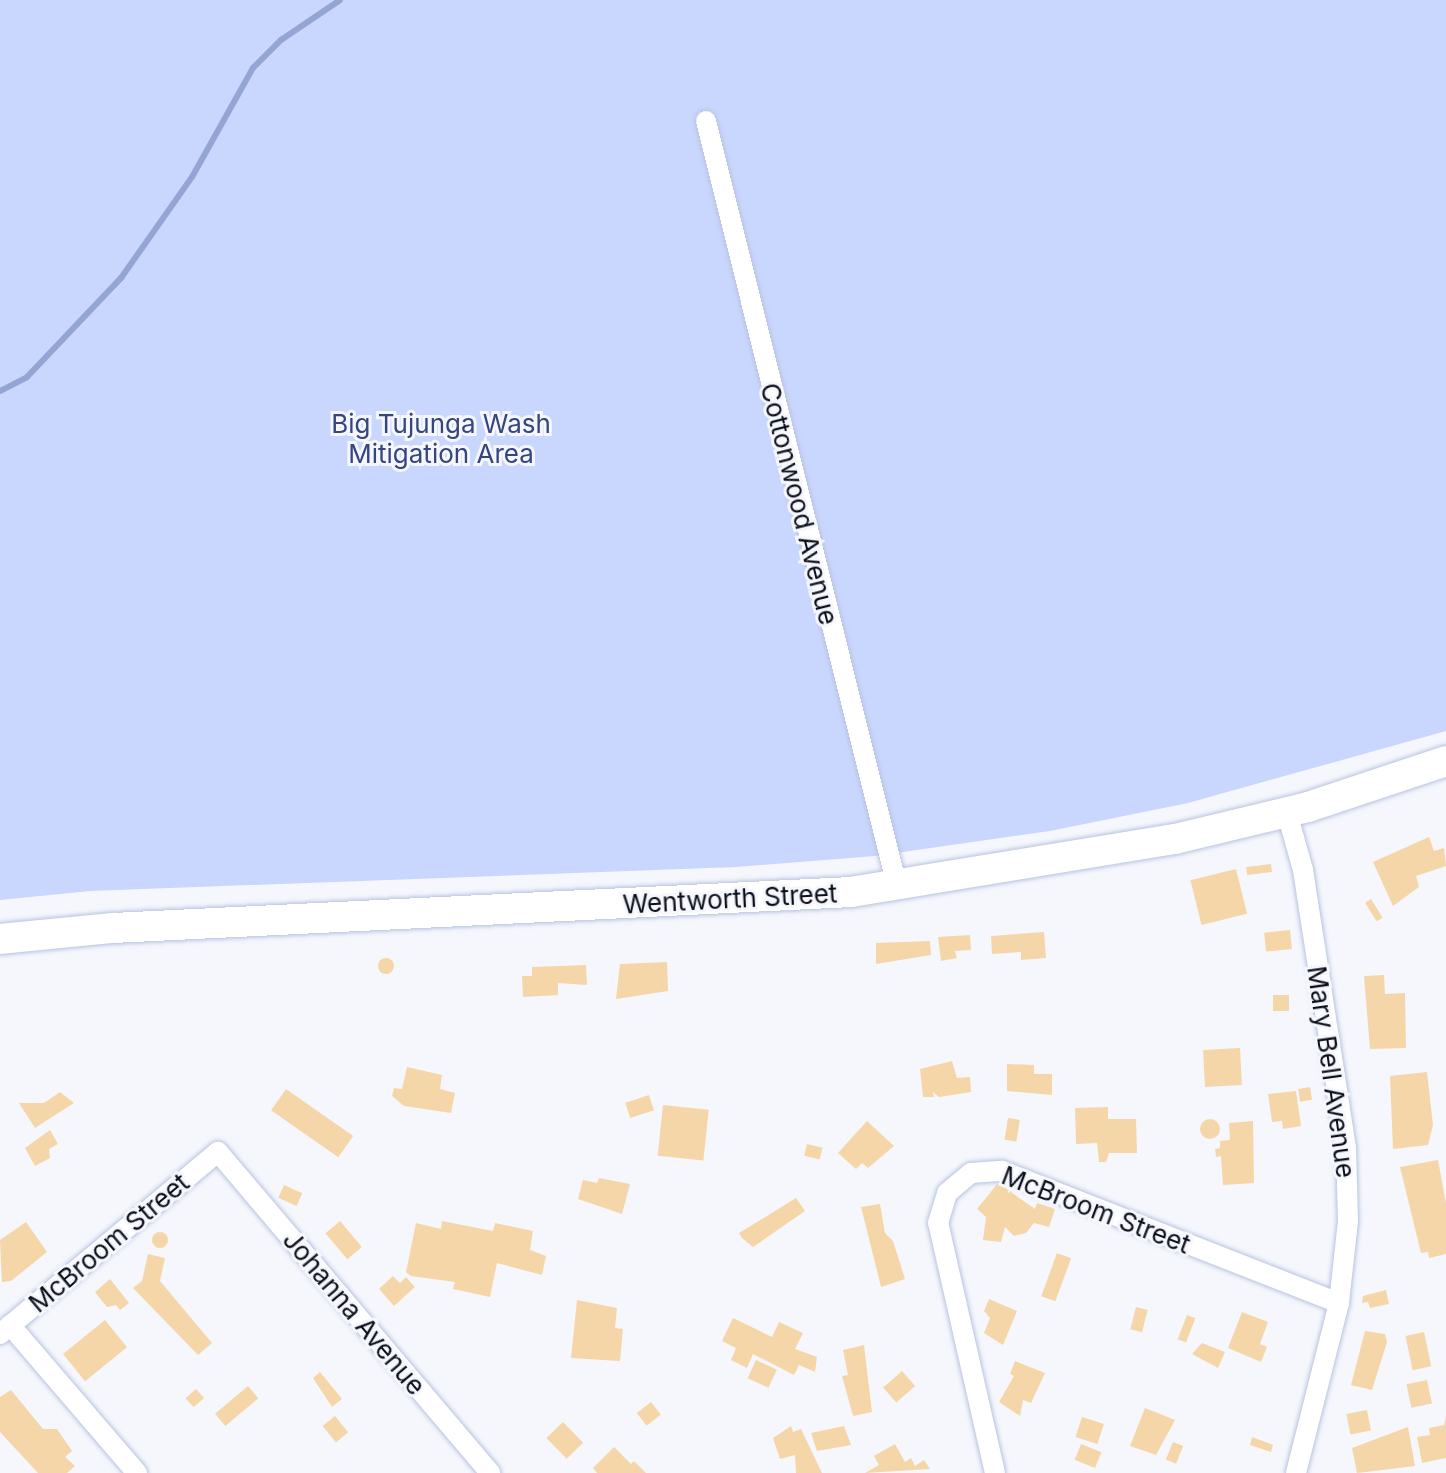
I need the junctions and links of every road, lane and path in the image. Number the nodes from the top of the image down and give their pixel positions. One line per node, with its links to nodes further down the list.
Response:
1 (706, 121): 4 (street, Cottonwood Avenue)
2 (1446, 761): 3 (main road, Wentworth Street)
3 (1287, 813): 4 (main road, Wentworth Street); 7 (street, Mary Bell Avenue)
4 (897, 886): 5 (main road, Wentworth Street)
5 (0, 939)
6 (218, 1152): 8 (street, McBroom Street); 10 (street, Johanna Avenue)
7 (1339, 1303): 11 (street, McBroom Street); 12 (street, Mary Bell Avenue)
8 (5, 1329): 9 (street)
9 (137, 1473)
10 (490, 1473)
11 (995, 1473)
12 (1296, 1473)

